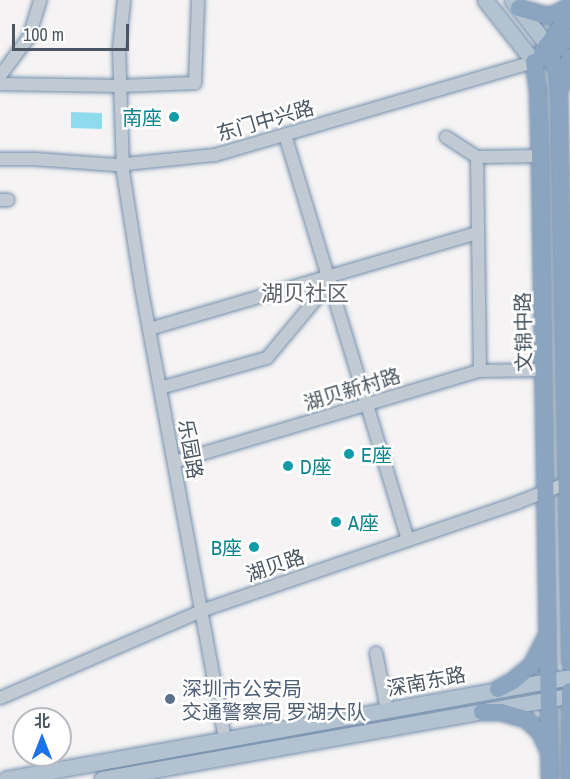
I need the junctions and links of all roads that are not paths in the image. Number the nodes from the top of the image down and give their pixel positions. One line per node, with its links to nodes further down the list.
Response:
1 (40, 0): 12 (street)
2 (124, 0): 14 (street, 乐园路)
3 (198, 0): 14 (street)
4 (485, 0): 11 (main road)
5 (515, 4): 6 (highway); 9 (main road)
6 (570, 6)
7 (570, 15): 9 (highway)
8 (570, 37): 9 (highway)
9 (549, 50): 11 (highway); 15 (highway)
10 (570, 57): 15 (highway)
11 (534, 62): 16 (street, 东门中兴路); 18 (highway, 文锦中路)
12 (0, 76)
13 (0, 84): 14 (street)
14 (121, 86): 21 (street, 乐园路)
15 (559, 94): 24 (highway)
16 (285, 135): 21 (street, 东门中兴路); 23 (street)
17 (446, 136): 19 (street)
18 (540, 156): 19 (street); 26 (highway, 文锦中路)
19 (477, 157): 22 (street)
20 (0, 159): 21 (street, 东门中兴路)
21 (123, 164): 25 (street, 乐园路)
22 (478, 233): 23 (street); 27 (street)
23 (329, 279): 25 (street); 28 (street); 29 (street)
24 (567, 297): 30 (highway)
25 (149, 329): 28 (street, 乐园路)
26 (544, 370): 27 (street, 湖贝新村路); 33 (highway, 文锦中路)
27 (480, 371): 29 (street, 湖贝新村路)
28 (160, 388): 31 (street, 乐园路)
29 (368, 405): 31 (street, 湖贝新村路); 34 (street)
30 (568, 442): 32 (highway)
31 (174, 462): 35 (street, 乐园路)
32 (569, 482): 33 (street, 湖贝路); 36 (highway)
33 (547, 491): 34 (street, 湖贝路); 37 (highway, 文锦中路)
34 (408, 540): 35 (street, 湖贝路)
35 (201, 611): 45 (street, 湖贝路); 49 (street, 乐园路)
36 (570, 614): 39 (highway)
37 (549, 631): 41 (highway, 文锦中路); 42 (highway)
38 (376, 653): 47 (street)
39 (570, 663)
40 (570, 677): 41 (main road, 深南东路)
41 (549, 680): 42 (main road, 深南东路); 46 (highway, 文锦中路)
42 (498, 689): 47 (main road, 深南东路)
43 (570, 691): 44 (highway)
44 (570, 696): 46 (main road, 深南东路); 50 (highway)
45 (0, 698)
46 (549, 700): 48 (main road, 深南东路); 51 (highway, 文锦中路)
47 (387, 710): 49 (main road, 深南东路)
48 (482, 712): 51 (highway); 53 (main road, 深南东路)
49 (225, 739): 52 (main road, 深南东路)
50 (570, 748): 55 (highway)
51 (549, 753): 54 (highway, 文锦中路)
52 (6, 779)
53 (102, 779)
54 (550, 779)
55 (570, 779)

